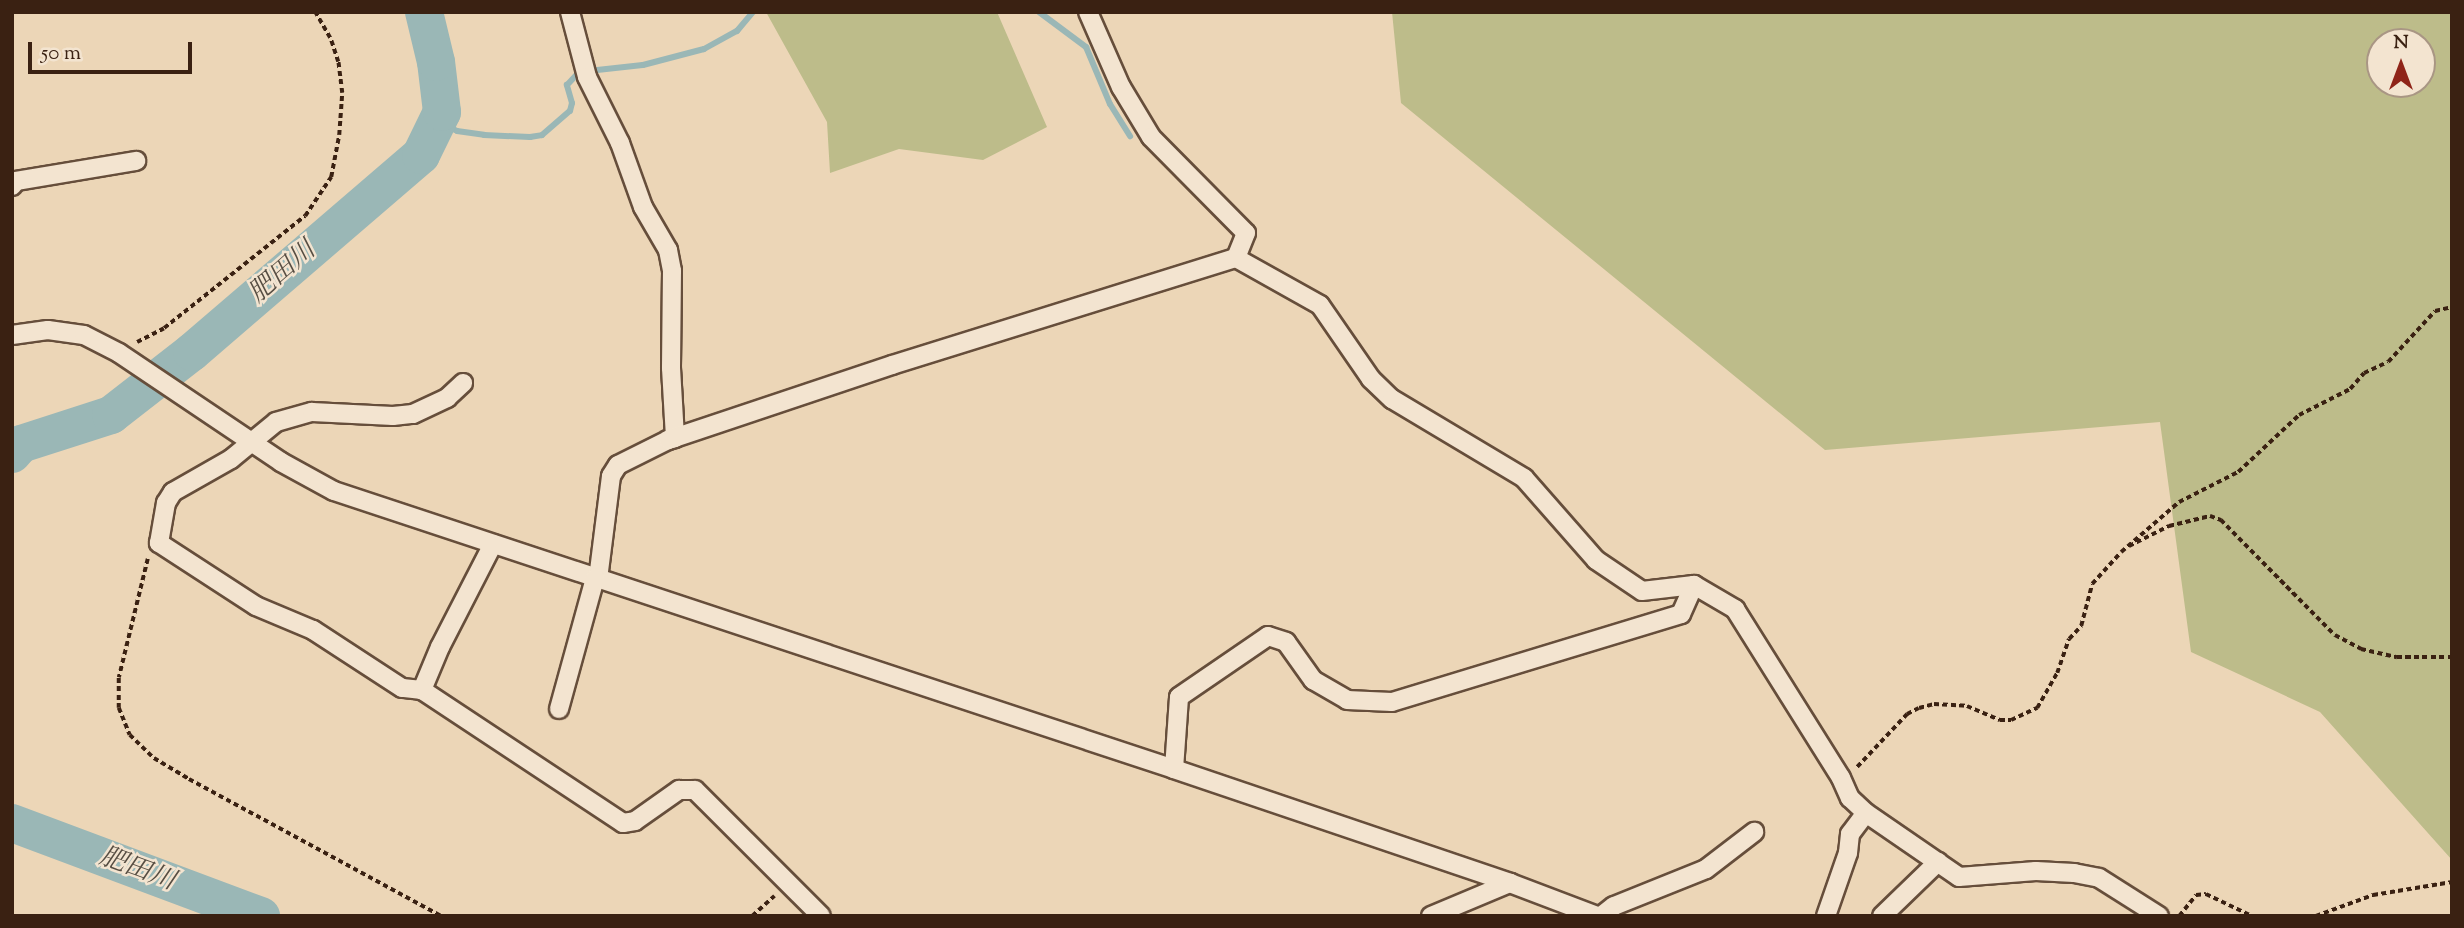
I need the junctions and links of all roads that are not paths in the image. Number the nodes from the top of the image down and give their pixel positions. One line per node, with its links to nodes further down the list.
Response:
1 (570, 12): 8 (street)
2 (1088, 12): 5 (street)
3 (136, 162): 4 (street)
4 (12, 186)
5 (1236, 258): 8 (street); 12 (street)
6 (12, 335): 9 (street)
7 (463, 383): 9 (street)
8 (668, 440): 11 (street)
9 (254, 444): 10 (street); 13 (street)
10 (493, 544): 11 (street); 13 (street)
11 (596, 578): 14 (street); 15 (street)
12 (1694, 585): 15 (street); 16 (street)
13 (422, 690): 20 (street)
14 (559, 709)
15 (1174, 769): 19 (street)
16 (1866, 813): 18 (street); 23 (street)
17 (1754, 832): 22 (street)
18 (1938, 862): 24 (street); 25 (street)
19 (1510, 883): 21 (street); 22 (street)
20 (821, 916)
21 (1431, 916)
22 (1599, 916)
23 (1826, 916)
24 (1882, 916)
25 (2159, 916)

